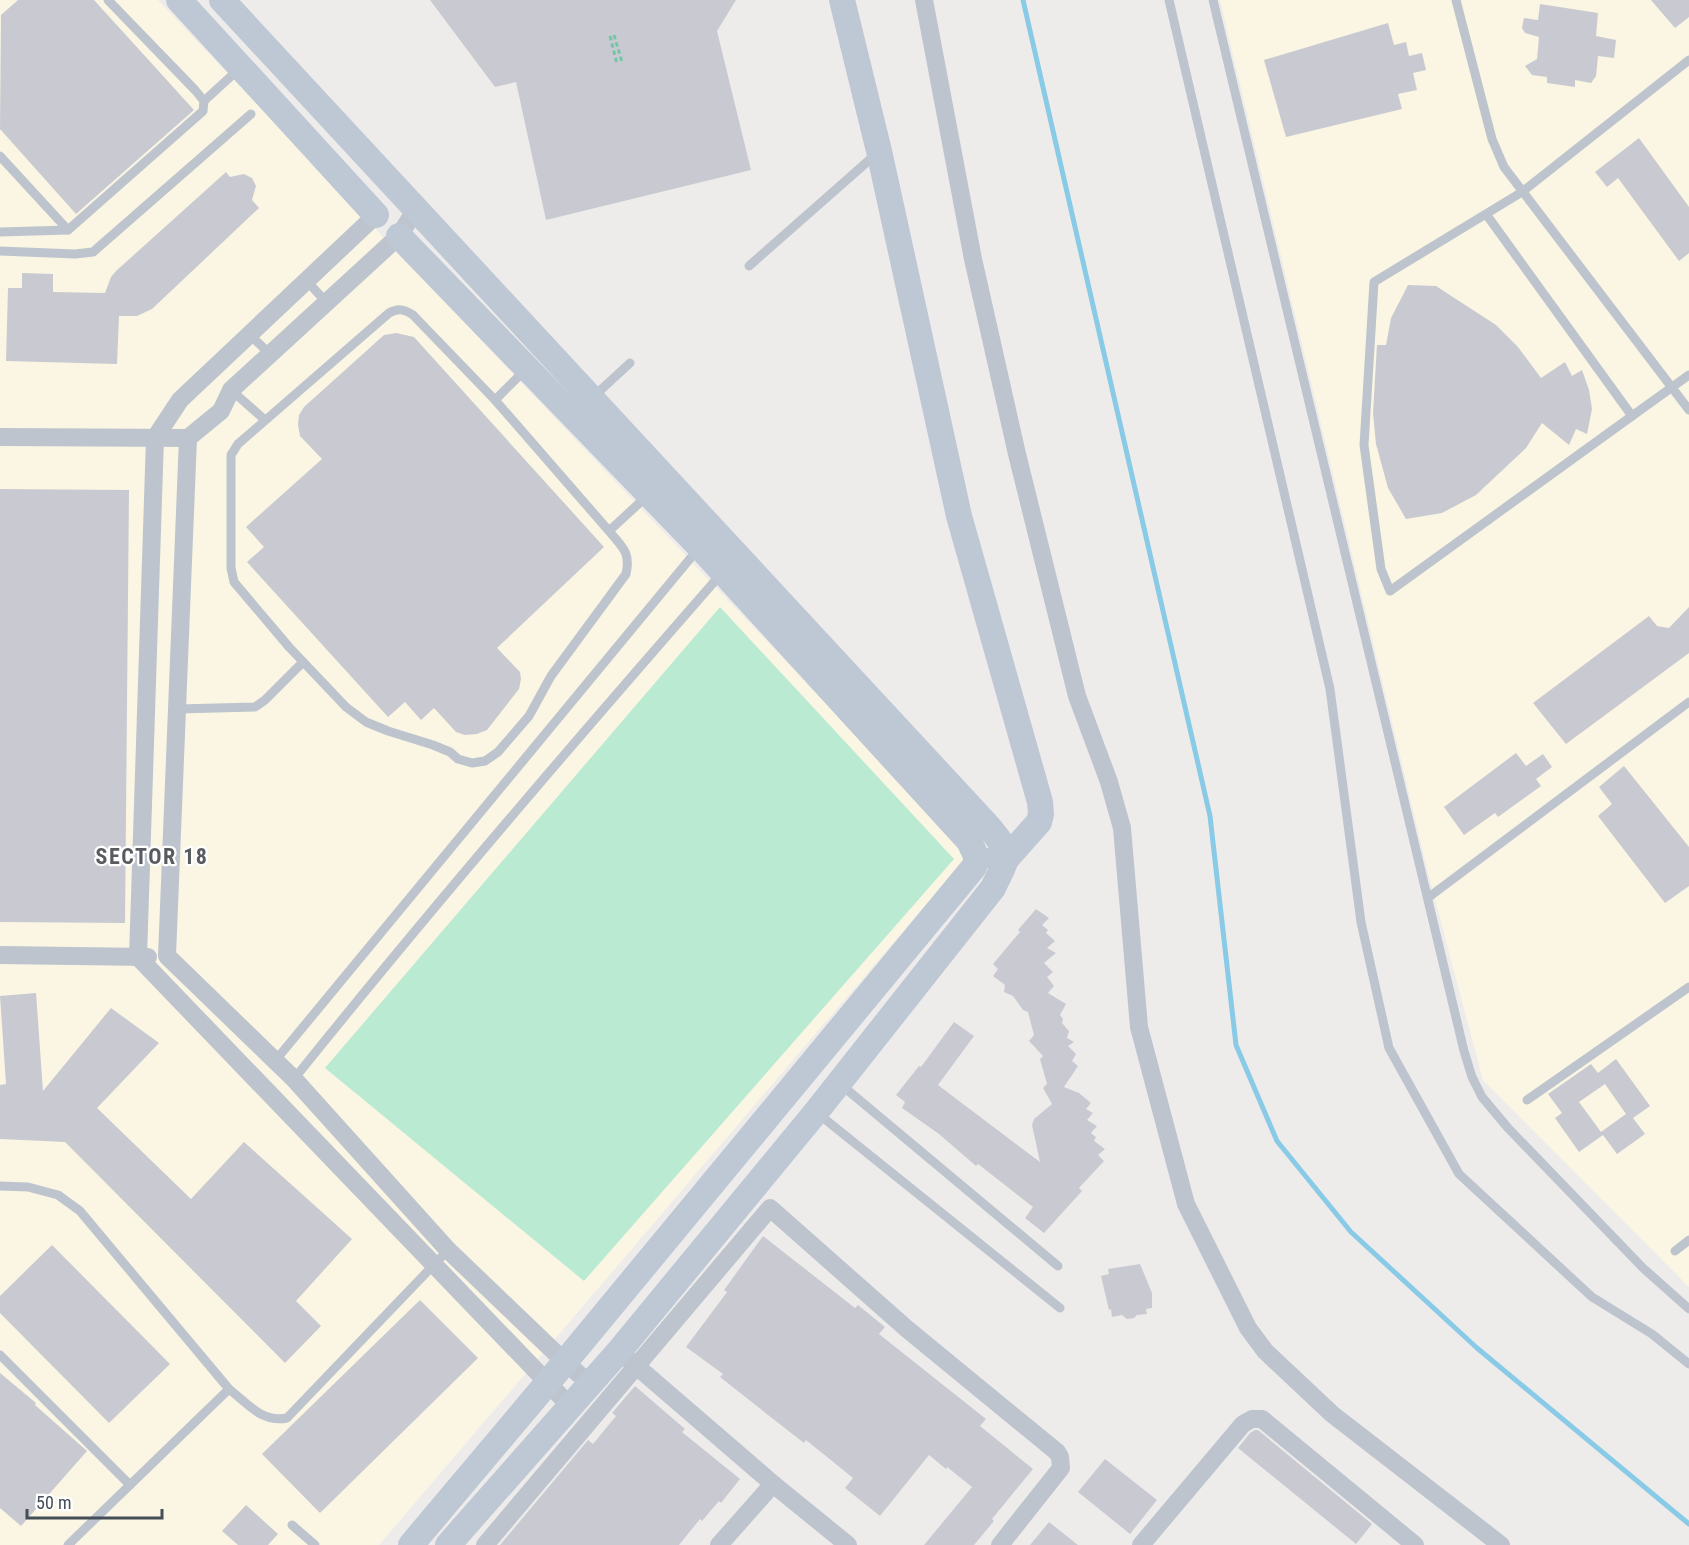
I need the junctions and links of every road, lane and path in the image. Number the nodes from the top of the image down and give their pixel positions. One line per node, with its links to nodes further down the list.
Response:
1 (108, 0): 13 (lane)
2 (179, 0): 12 (street)
3 (222, 0): 18 (street)
4 (842, 0): 15 (street)
5 (924, 0): 92 (street)
6 (1168, 0): 73 (lane)
7 (1213, 0): 52 (lane)
8 (1456, 0): 17 (lane)
9 (612, 36): 11 (path)
10 (1689, 60): 17 (lane)
11 (619, 63)
12 (241, 67): 13 (lane); 20 (street)
13 (204, 101): 21 (lane)
14 (251, 114): 24 (lane)
15 (879, 151): 25 (lane); 51 (street)
16 (0, 156): 21 (lane)
17 (1522, 192): 19 (lane); 33 (lane)
18 (416, 209): 23 (street); 35 (street)
19 (1486, 214): 38 (lane); 38 (lane)
20 (376, 215): 26 (street)
21 (68, 230): 22 (lane)
22 (0, 232)
23 (399, 236): 27 (street); 31 (street)
24 (0, 251)
25 (749, 266)
26 (307, 281): 27 (lane); 28 (street)
27 (327, 302): 29 (street)
28 (250, 335): 29 (lane); 41 (street)
29 (270, 354): 34 (street)
30 (630, 363): 35 (lane)
31 (527, 368): 36 (lane); 43 (street)
32 (1689, 375): 33 (lane)
33 (1673, 387): 37 (lane); 38 (lane)
34 (231, 390): 39 (lane); 42 (street)
35 (591, 399): 51 (street)
36 (495, 400): 39 (lane); 44 (lane)
37 (1689, 410)
38 (1632, 416)
39 (265, 420): 47 (lane)
40 (0, 437): 41 (street)
41 (156, 438): 42 (street); 55 (street)
42 (189, 438): 49 (street)
43 (648, 494): 44 (lane); 45 (street)
44 (609, 531): 47 (lane)
45 (700, 547): 46 (street); 57 (lane)
46 (723, 573): 50 (street); 58 (lane)
47 (303, 662): 49 (lane)
48 (1689, 702): 52 (lane)
49 (178, 709): 54 (street)
50 (977, 858): 51 (street); 72 (street)
51 (1007, 858): 59 (street)
52 (1428, 897): 69 (lane)
53 (0, 955): 55 (street)
54 (167, 956): 55 (street); 57 (street)
55 (138, 957): 66 (street)
56 (1689, 987): 60 (lane)
57 (275, 1061): 58 (street)
58 (294, 1079): 64 (street)
59 (839, 1083): 61 (street); 67 (lane)
60 (1527, 1100)
61 (816, 1112): 68 (lane); 71 (street)
62 (0, 1186): 76 (lane)
63 (1689, 1240): 65 (lane)
64 (448, 1250): 66 (lane); 72 (street)
65 (1676, 1251)
66 (434, 1264): 75 (street); 76 (lane)
67 (1058, 1266)
68 (1060, 1308)
69 (1689, 1309)
70 (0, 1355): 79 (lane)
71 (628, 1358): 74 (street); 78 (street); 86 (street); 89 (street)
72 (565, 1362): 74 (street); 75 (street)
73 (1689, 1364)
74 (589, 1383): 77 (street)
75 (547, 1384): 77 (street); 84 (street)
76 (229, 1389): 79 (lane)
77 (569, 1405): 85 (street)
78 (773, 1484): 87 (street); 88 (street)
79 (130, 1485): 82 (lane)
80 (292, 1525): 83 (lane)
81 (1395, 1539): 90 (street); 91 (street)
82 (68, 1545)
83 (315, 1545)
84 (411, 1545)
85 (448, 1545)
86 (485, 1545)
87 (719, 1545)
88 (848, 1545)
89 (1000, 1545)
90 (1142, 1545)
91 (1415, 1545)
92 (1501, 1545)

